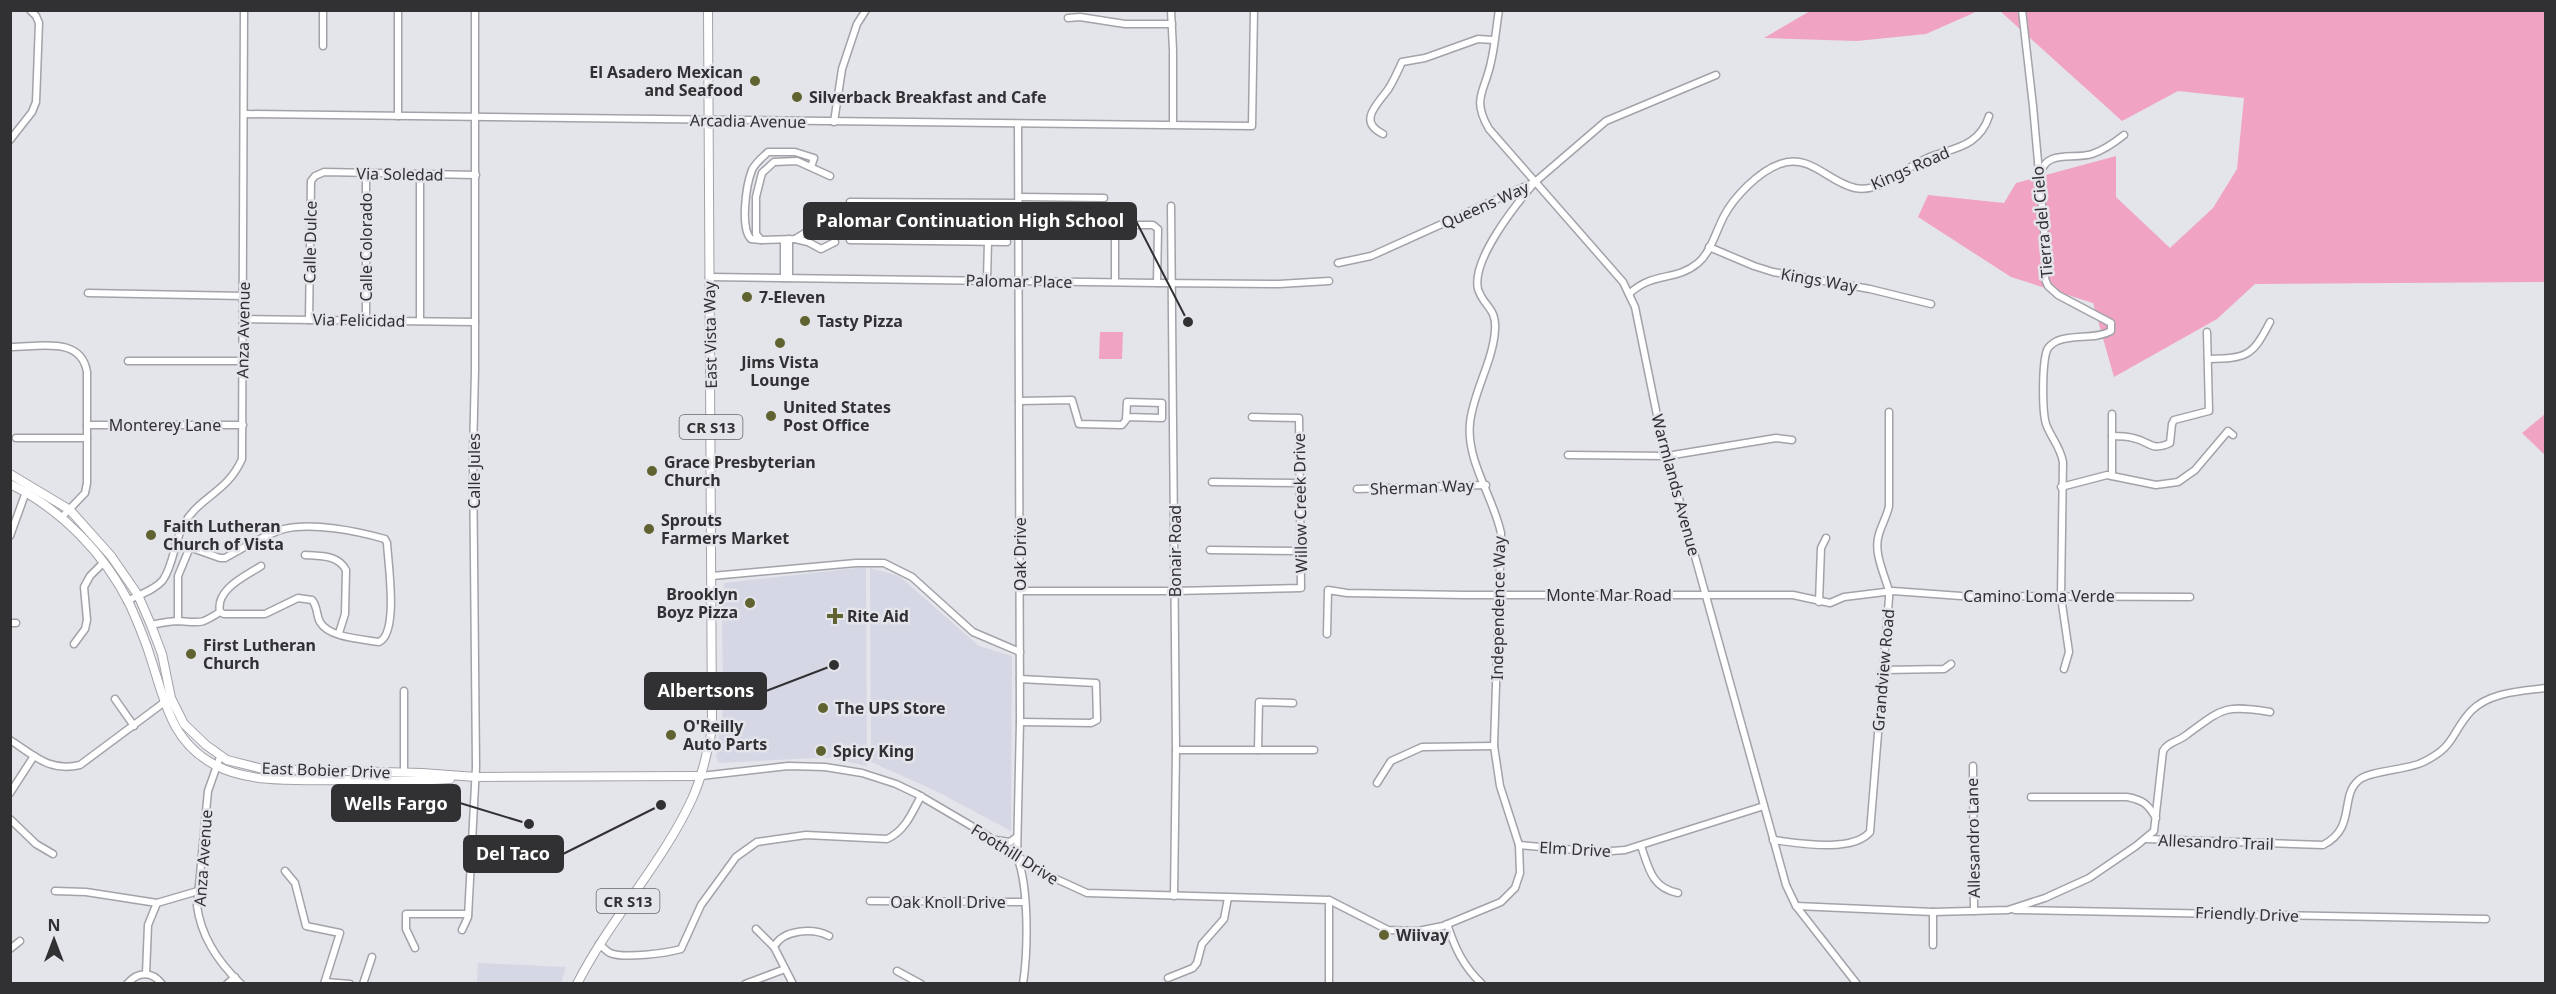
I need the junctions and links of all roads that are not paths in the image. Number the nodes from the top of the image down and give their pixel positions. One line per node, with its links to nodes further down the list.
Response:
1 (30, 10): 27 (street)
2 (244, 10): 17 (street, Anza Avenue)
3 (323, 10): 15 (street)
4 (398, 10): 18 (street)
5 (475, 10): 20 (street, Calle Jules)
6 (708, 10): 21 (main road, East Vista Way / CR S13)
7 (866, 10): 22 (street)
8 (1171, 10): 13 (street)
9 (1254, 10): 24 (street, Arcadia Avenue)
10 (1499, 10): 14 (street, Warmlands Avenue)
11 (2022, 10): 34 (street, Tierra del Cielo)
12 (1068, 18): 13 (street)
13 (1172, 24): 24 (street)
14 (1494, 40): 25 (street); 35 (street, Warmlands Avenue)
15 (323, 46)
16 (1716, 75): 35 (street, Queens Way)
17 (244, 114): 18 (street, Arcadia Avenue); 57 (street, Anza Avenue)
18 (398, 116): 20 (street, Arcadia Avenue)
19 (1989, 116): 45 (street, Kings Road)
20 (476, 117): 21 (street, Arcadia Avenue); 32 (street, Calle Jules)
21 (707, 121): 22 (street, Arcadia Avenue); 47 (main road, East Vista Way / CR S13)
22 (834, 122): 23 (street, Arcadia Avenue)
23 (1018, 124): 24 (street, Arcadia Avenue); 37 (street, Oak Drive)
24 (1173, 124)
25 (1383, 134)
26 (2124, 135): 34 (street)
27 (10, 140)
28 (811, 167): 33 (street); 40 (street); 40 (street)
29 (324, 172): 30 (street, Via Soledad); 60 (street, Calle Dulce)
30 (366, 173): 31 (street, Via Soledad); 61 (street, Calle Colorado)
31 (420, 174): 32 (street, Via Soledad); 62 (street)
32 (476, 175): 63 (street, Calle Jules)
33 (830, 176)
34 (2039, 177): 90 (street, Tierra del Cielo)
35 (1535, 182): 46 (street, Queens Way); 56 (street, Warmlands Avenue); 89 (street, Independence Way)
36 (1104, 198): 37 (street)
37 (1019, 200): 43 (street); 50 (street, Oak Drive)
38 (1171, 206): 54 (street, Bonair Road)
39 (832, 227): 41 (street)
40 (761, 240): 41 (street)
41 (789, 240): 42 (street); 48 (street)
42 (836, 242)
43 (988, 242): 44 (street); 49 (street)
44 (1008, 242)
45 (1709, 247): 56 (street, Kings Road); 58 (street, Kings Way)
46 (1338, 263)
47 (710, 277): 48 (street, Palomar Place); 104 (main road, East Vista Way / CR S13)
48 (786, 278): 49 (street, Palomar Place)
49 (987, 280): 50 (street, Palomar Place)
50 (1019, 280): 52 (street, Palomar Place); 70 (street, Oak Drive)
51 (1329, 281): 54 (street, Palomar Place)
52 (1115, 282): 53 (street, Palomar Place); 53 (street)
53 (1157, 283): 54 (street, Palomar Place)
54 (1172, 283): 106 (street, Bonair Road)
55 (88, 293): 57 (street)
56 (1629, 294): 83 (street, Warmlands Avenue)
57 (244, 296): 59 (street, Anza Avenue)
58 (1931, 304)
59 (243, 319): 60 (street, Via Felicidad); 69 (street, Anza Avenue)
60 (309, 320): 61 (street, Via Felicidad)
61 (366, 320): 62 (street, Via Felicidad)
62 (420, 321): 63 (street, Via Felicidad)
63 (475, 322): 145 (street, Calle Jules)
64 (2270, 322): 67 (street)
65 (2208, 332): 67 (street)
66 (10, 347): 75 (street)
67 (2208, 359): 78 (street)
68 (128, 361): 69 (street)
69 (243, 361): 76 (street, Anza Avenue)
70 (1019, 401): 73 (street); 105 (street, Oak Drive)
71 (1889, 412): 107 (street, Grandview Road)
72 (2112, 414): 78 (street)
73 (1126, 417): 73 (street)
74 (1252, 417): 87 (street, Willow Creek Drive)
75 (87, 424): 76 (street, Monterey Lane); 80 (street)
76 (243, 424): 97 (street, Anza Avenue)
77 (2233, 435): 85 (street)
78 (2112, 436): 85 (street)
79 (16, 438): 80 (street, Monterey Lane)
80 (87, 438): 93 (street)
81 (1792, 440): 83 (street)
82 (1568, 455): 83 (street)
83 (1667, 456): 110 (street, Warmlands Avenue)
84 (10, 474): 91 (main road, East Bobier Drive)
85 (2112, 476): 90 (street)
86 (1212, 482): 87 (street)
87 (1300, 483): 100 (street, Willow Creek Drive)
88 (10, 484): 91 (main road, East Bobier Drive)
89 (1486, 485): 92 (street, Sherman Way); 108 (street, Independence Way)
90 (2061, 487): 111 (street, Tierra del Cielo)
91 (28, 488): 93 (main road, East Bobier Drive); 94 (main road, East Bobier Drive); 95 (street)
92 (1358, 489)
93 (70, 510): 94 (street); 109 (main road, East Bobier Drive)
94 (61, 518): 102 (main road, East Bobier Drive)
95 (10, 536)
96 (1826, 537): 114 (street)
97 (175, 542): 98 (street); 109 (street, Anza Avenue)
98 (190, 547): 116 (street); 118 (street)
99 (1210, 550): 100 (street)
100 (1300, 551): 106 (street, Willow Creek Drive)
101 (305, 555): 118 (street)
102 (104, 563): 113 (main road, East Bobier Drive); 120 (street)
103 (261, 566): 115 (street)
104 (712, 576): 121 (street); 144 (main road, East Vista Way / CR S13)
105 (1020, 591): 106 (street); 121 (street, Oak Drive)
106 (1175, 591): 136 (street, Bonair Road)
107 (1889, 591): 111 (street, Camino Loma Verde); 114 (street, Monte Mar Road); 124 (street, Grandview Road)
108 (1500, 594): 110 (street, Monte Mar Road); 119 (street, Monte Mar Road); 135 (street, Independence Way)
109 (138, 595): 113 (street, Anza Avenue); 117 (main road, East Bobier Drive)
110 (1706, 595): 114 (street, Monte Mar Road); 150 (street, Warmlands Avenue)
111 (2061, 597): 112 (street, Camino Loma Verde); 123 (street, Tierra del Cielo)
112 (2190, 597)
113 (127, 601): 129 (main road, East Bobier Drive)
114 (1819, 602)
115 (220, 612): 116 (street); 118 (street)
116 (178, 621): 117 (street)
117 (151, 625): 129 (main road, East Bobier Drive)
118 (339, 633)
119 (1327, 634)
120 (74, 644)
121 (1020, 652): 125 (street, Oak Drive)
122 (1952, 664): 124 (street)
123 (2064, 669)
124 (1883, 670): 156 (street, Grandview Road)
125 (1020, 679): 132 (street, Oak Drive); 132 (street)
126 (2546, 688): 155 (street, Allesandro Trail)
127 (404, 691): 143 (street)
128 (115, 699): 133 (street)
129 (167, 700): 133 (street); 140 (main road, East Bobier Drive); 141 (main road, East Bobier Drive)
130 (1293, 703): 137 (street)
131 (2270, 712): 152 (street)
132 (1020, 722): 153 (street, Oak Drive)
133 (134, 726): 139 (street)
134 (10, 740): 139 (street)
135 (1494, 746): 146 (street); 157 (street, Independence Way)
136 (1176, 750): 137 (street); 165 (street, Bonair Road)
137 (1258, 750): 138 (street)
138 (1314, 750)
139 (34, 756): 147 (street)
140 (220, 757): 141 (street, Anza Avenue); 143 (main road, East Bobier Drive)
141 (216, 766): 145 (main road, East Bobier Drive); 163 (street, Anza Avenue)
142 (1972, 766): 173 (street, Allesandro Lane)
143 (404, 773): 145 (main road, East Bobier Drive)
144 (701, 776): 145 (main road, East Bobier Drive); 148 (street, Foothill Drive); 182 (main road, East Vista Way / CR S13)
145 (476, 777): 175 (street, Calle Jules)
146 (1377, 783)
147 (10, 793)
148 (921, 796): 154 (street, Foothill Drive); 182 (street)
149 (2031, 797): 152 (street)
150 (1764, 806): 156 (street, Warmlands Avenue); 158 (street, Elm Drive)
151 (10, 819): 159 (street)
152 (2157, 819): 155 (street)
153 (1017, 837): 154 (street); 160 (street, Oak Drive)
154 (989, 838): 160 (street, Foothill Drive)
155 (2146, 839): 172 (street, Allesandro Trail)
156 (1773, 840): 171 (street, Warmlands Avenue)
157 (1519, 845): 158 (street, Elm Drive); 177 (street, Elm Drive)
158 (1641, 846): 164 (street)
159 (53, 854)
160 (1017, 857): 165 (street, Foothill Drive); 169 (street, Oak Drive)
161 (285, 872): 193 (street)
162 (55, 891): 170 (street)
163 (198, 891): 170 (street); 191 (street, Anza Avenue)
164 (1678, 893)
165 (1174, 896): 166 (street, Foothill Drive)
166 (1228, 898): 167 (street, Foothill Drive); 192 (street)
167 (1329, 900): 177 (street, Elm Drive); 205 (street)
168 (870, 901): 169 (street, Oak Knoll Drive)
169 (1025, 902): 204 (street, Oak Drive)
170 (157, 903): 190 (street)
171 (1796, 906): 174 (street, Allesandro Trail); 207 (street, Warmlands Avenue)
172 (2008, 910): 173 (street, Allesandro Trail); 176 (street, Friendly Drive)
173 (1974, 911): 174 (street, Allesandro Trail)
174 (1933, 912): 183 (street)
175 (468, 914): 179 (street, Calle Jules); 185 (street)
176 (2486, 918)
177 (1447, 924): 206 (street)
178 (756, 929): 184 (street)
179 (462, 930)
180 (829, 936): 184 (street)
181 (20, 941): 186 (street)
182 (598, 944): 200 (main road, East Vista Way / CR S13)
183 (1933, 945)
184 (774, 946): 188 (street)
185 (415, 948)
186 (10, 950)
187 (372, 957): 199 (street)
188 (785, 969): 201 (street); 202 (street)
189 (897, 971): 203 (street)
190 (146, 974): 194 (street); 195 (street)
191 (235, 977): 196 (street); 197 (street, Anza Avenue)
192 (1168, 978)
193 (325, 983): 198 (street)
194 (127, 984)
195 (162, 984)
196 (228, 984)
197 (241, 984)
198 (350, 984)
199 (363, 984)
200 (577, 984)
201 (745, 984)
202 (794, 984)
203 (921, 984)
204 (1023, 984)
205 (1329, 984)
206 (1482, 984)
207 (1857, 984)

